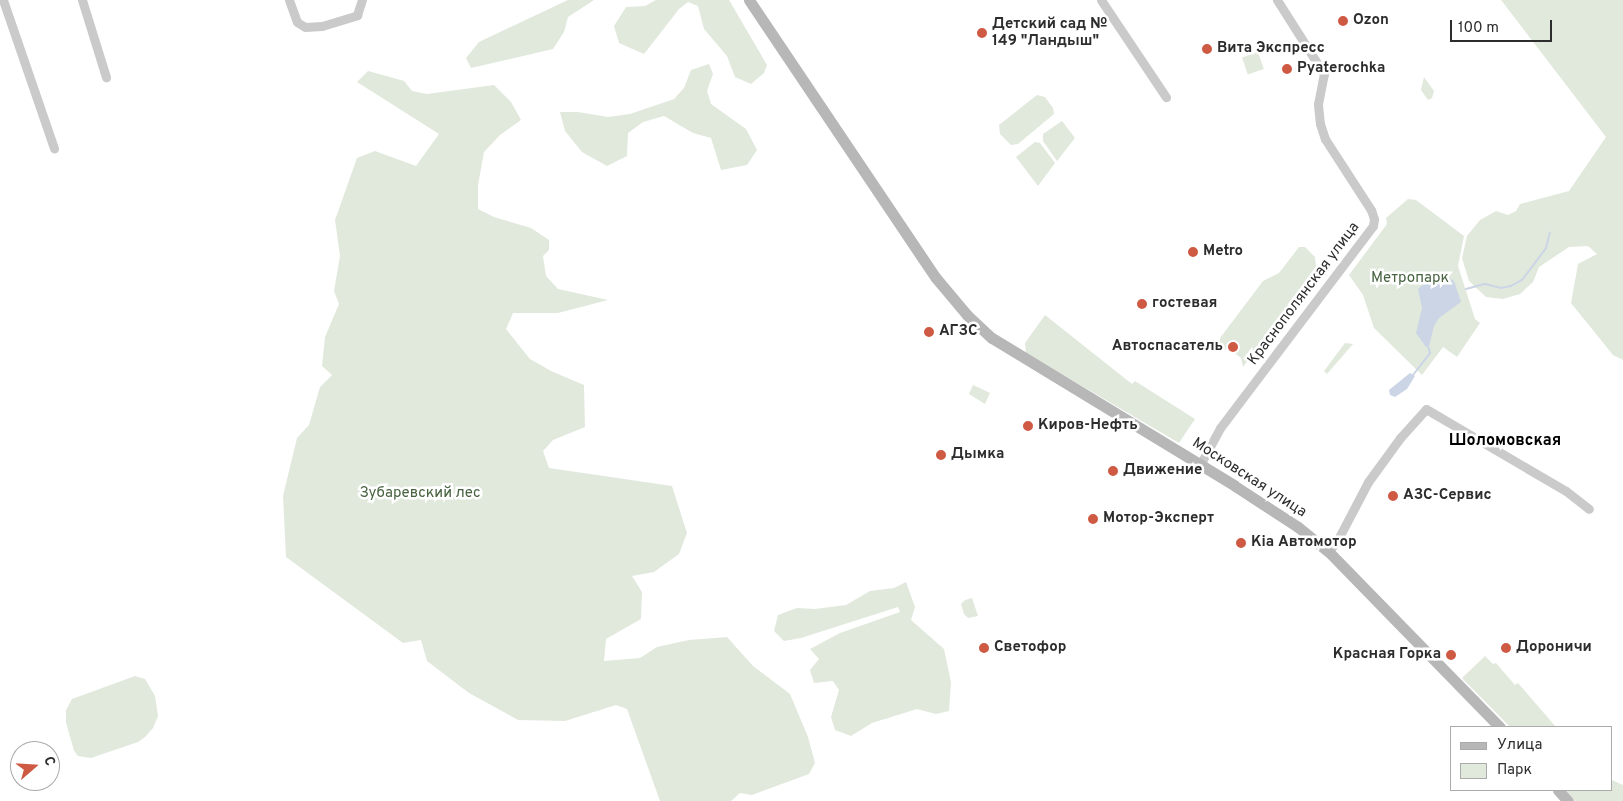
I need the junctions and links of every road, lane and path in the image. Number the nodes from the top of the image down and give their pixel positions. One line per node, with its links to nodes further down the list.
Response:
1 (3, 0): 10 (street)
2 (82, 0): 8 (street)
3 (289, 0): 4 (street)
4 (362, 0)
5 (749, 0): 11 (main road, Московская улица)
6 (1101, 0): 9 (street)
7 (1277, 0): 11 (street, Краснополянская улица)
8 (106, 78)
9 (1166, 97)
10 (54, 148)
11 (1200, 465): 13 (main road, Московская улица)
12 (1589, 508): 13 (street)
13 (1328, 551): 14 (main road, Московская улица)
14 (1499, 726)
15 (1559, 791): 16 (main road)
16 (1568, 801)

